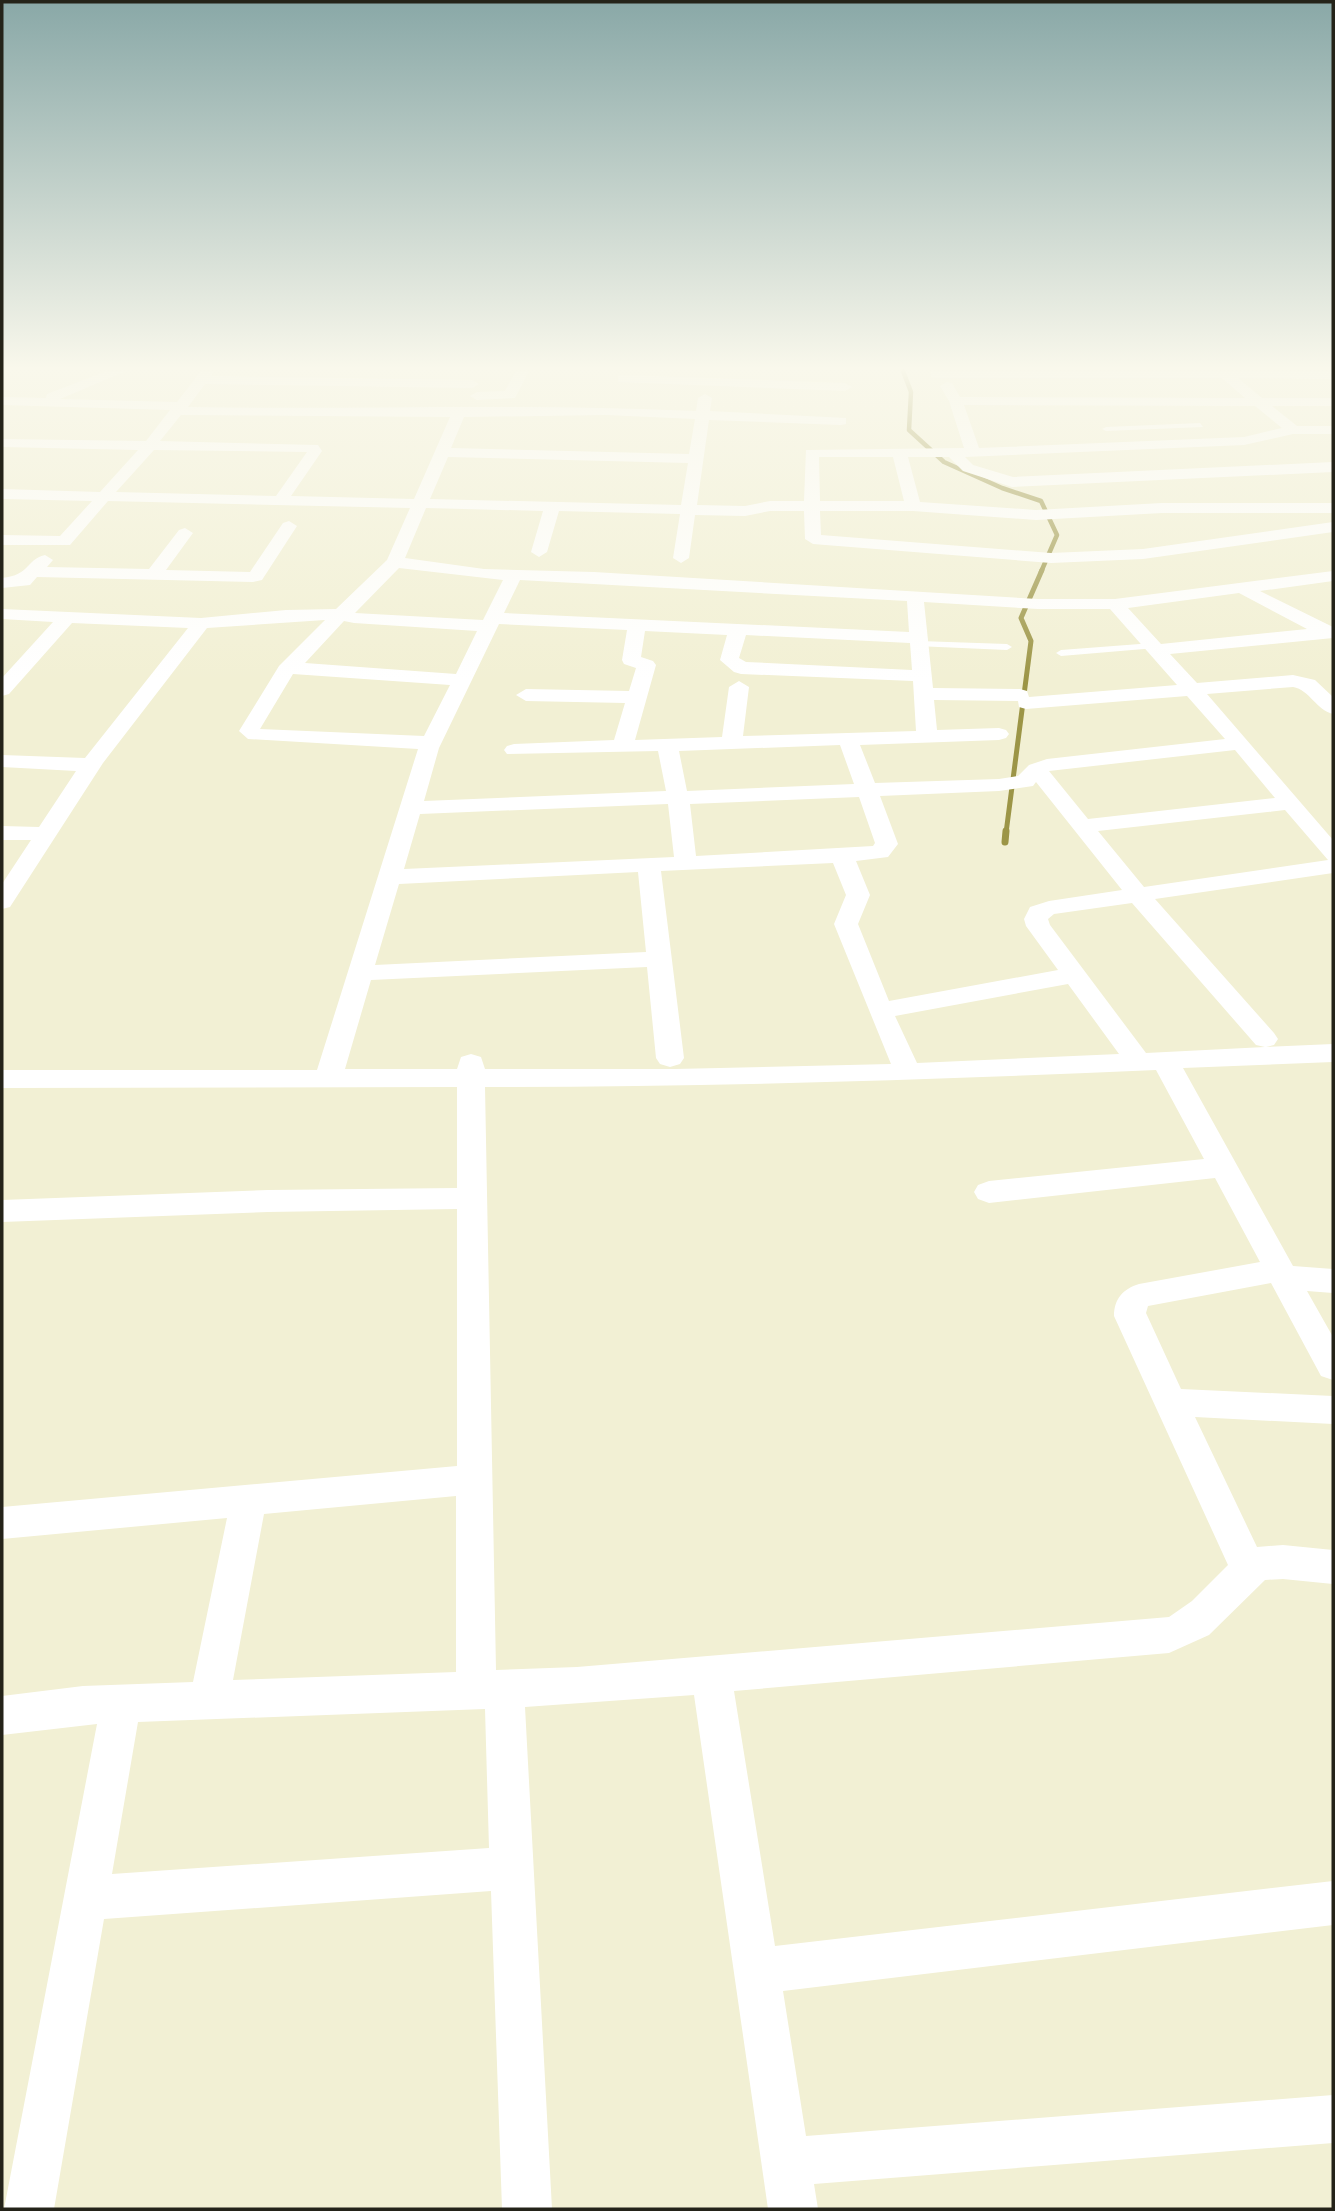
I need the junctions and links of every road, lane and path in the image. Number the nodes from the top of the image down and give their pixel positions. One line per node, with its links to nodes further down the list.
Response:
1 (123, 474): 10 (street)
2 (299, 474): 11 (street)
3 (433, 474): 12 (street)
4 (692, 474): 17 (street)
5 (811, 474): 14 (street)
6 (905, 474): 15 (street)
7 (987, 474): 8 (street)
8 (1179, 474)
9 (2, 494): 10 (street)
10 (103, 496): 11 (street); 22 (street)
11 (281, 499): 12 (street)
12 (421, 503): 13 (street); 25 (street)
13 (553, 506): 17 (street); 23 (street)
14 (811, 506): 15 (street); 17 (street); 19 (street)
15 (913, 506): 16 (street)
16 (1333, 508)
17 (687, 509): 24 (street)
18 (289, 526): 27 (street)
19 (1333, 527)
20 (185, 533): 27 (street)
21 (2, 540): 22 (street)
22 (64, 541): 26 (street)
23 (539, 552)
24 (681, 558)
25 (395, 562): 28 (street); 35 (street)
26 (34, 572): 27 (street); 30 (street)
27 (153, 575)
28 (514, 575): 32 (street); 37 (street)
29 (1333, 576): 31 (street)
30 (2, 583)
31 (1242, 588): 33 (street); 41 (street)
32 (915, 596): 33 (street); 42 (street)
33 (1115, 604): 44 (street)
34 (2, 614): 36 (street)
35 (340, 614): 37 (street); 38 (street); 46 (street)
36 (67, 617): 38 (street); 51 (street)
37 (491, 622): 39 (street); 47 (street)
38 (201, 624): 65 (street)
39 (637, 625): 40 (street); 53 (street)
40 (738, 630): 42 (street); 48 (street)
41 (1331, 634): 44 (street)
42 (919, 641): 43 (lane); 48 (street)
43 (1007, 647)
44 (1154, 648): 45 (lane); 50 (street)
45 (1061, 653)
46 (290, 668): 47 (street); 59 (street)
47 (463, 680): 59 (street)
48 (922, 685): 50 (street); 56 (street)
49 (739, 687): 58 (street)
50 (1191, 688): 54 (street); 60 (street)
51 (2, 690)
52 (526, 695): 53 (street)
53 (639, 697): 62 (street)
54 (1333, 708)
55 (999, 734): 56 (street)
56 (928, 736): 57 (street)
57 (848, 738): 58 (street); 67 (street)
58 (732, 742): 61 (street)
59 (432, 743): 70 (street)
60 (1241, 743): 66 (street); 69 (street)
61 (667, 744): 62 (street); 68 (street)
62 (623, 746): 63 (street)
63 (514, 750)
64 (2, 761): 65 (street)
65 (91, 765): 73 (street)
66 (1030, 775): 67 (street); 71 (street)
67 (867, 790): 68 (street); 75 (street)
68 (678, 797): 70 (street); 76 (street)
69 (1291, 803): 71 (street); 74 (street)
70 (410, 808): 79 (street)
71 (1082, 826): 80 (street)
72 (2, 833): 73 (street)
73 (46, 834): 81 (street)
74 (1333, 854)
75 (842, 856): 76 (street); 85 (street)
76 (686, 864): 77 (street)
77 (649, 866): 79 (street); 82 (street)
78 (1333, 866): 80 (street)
79 (389, 877): 83 (street)
80 (1138, 895): 84 (street); 87 (street)
81 (2, 902)
82 (659, 959): 83 (street); 90 (street)
83 (359, 973): 93 (street)
84 (1075, 975): 85 (street); 89 (street)
85 (880, 1011): 92 (street)
86 (1333, 1036): 87 (street)
87 (1265, 1039): 89 (street)
88 (1333, 1053): 89 (street)
89 (1144, 1056): 92 (street); 96 (street)
90 (670, 1058): 92 (street); 94 (street)
91 (2, 1062): 93 (street)
92 (905, 1064): 94 (street)
93 (330, 1070): 94 (street); 95 (street)
94 (471, 1070): 98 (street)
95 (2, 1079)
96 (1224, 1167): 97 (street); 100 (street)
97 (989, 1192)
98 (472, 1198): 99 (street); 105 (street)
99 (2, 1211)
100 (1282, 1274): 101 (street); 102 (street); 103 (street)
101 (1333, 1281)
102 (1333, 1367)
103 (1170, 1402): 104 (street); 109 (street)
104 (1333, 1410)
105 (475, 1479): 106 (street); 111 (street)
106 (249, 1500): 107 (street); 112 (street)
107 (2, 1523)
108 (1333, 1567): 109 (street)
109 (1250, 1569): 110 (street)
110 (711, 1674): 111 (street); 118 (street)
111 (490, 1689): 112 (street); 115 (street)
112 (209, 1701): 113 (street)
113 (121, 1704): 114 (street); 116 (street)
114 (2, 1715)
115 (512, 1868): 116 (street); 122 (street)
116 (85, 1898): 121 (street)
117 (1333, 1903): 118 (street)
118 (756, 1971): 120 (street)
119 (1333, 2119): 120 (street)
120 (785, 2162): 123 (street)
121 (29, 2209)
122 (527, 2209)
123 (793, 2209)

